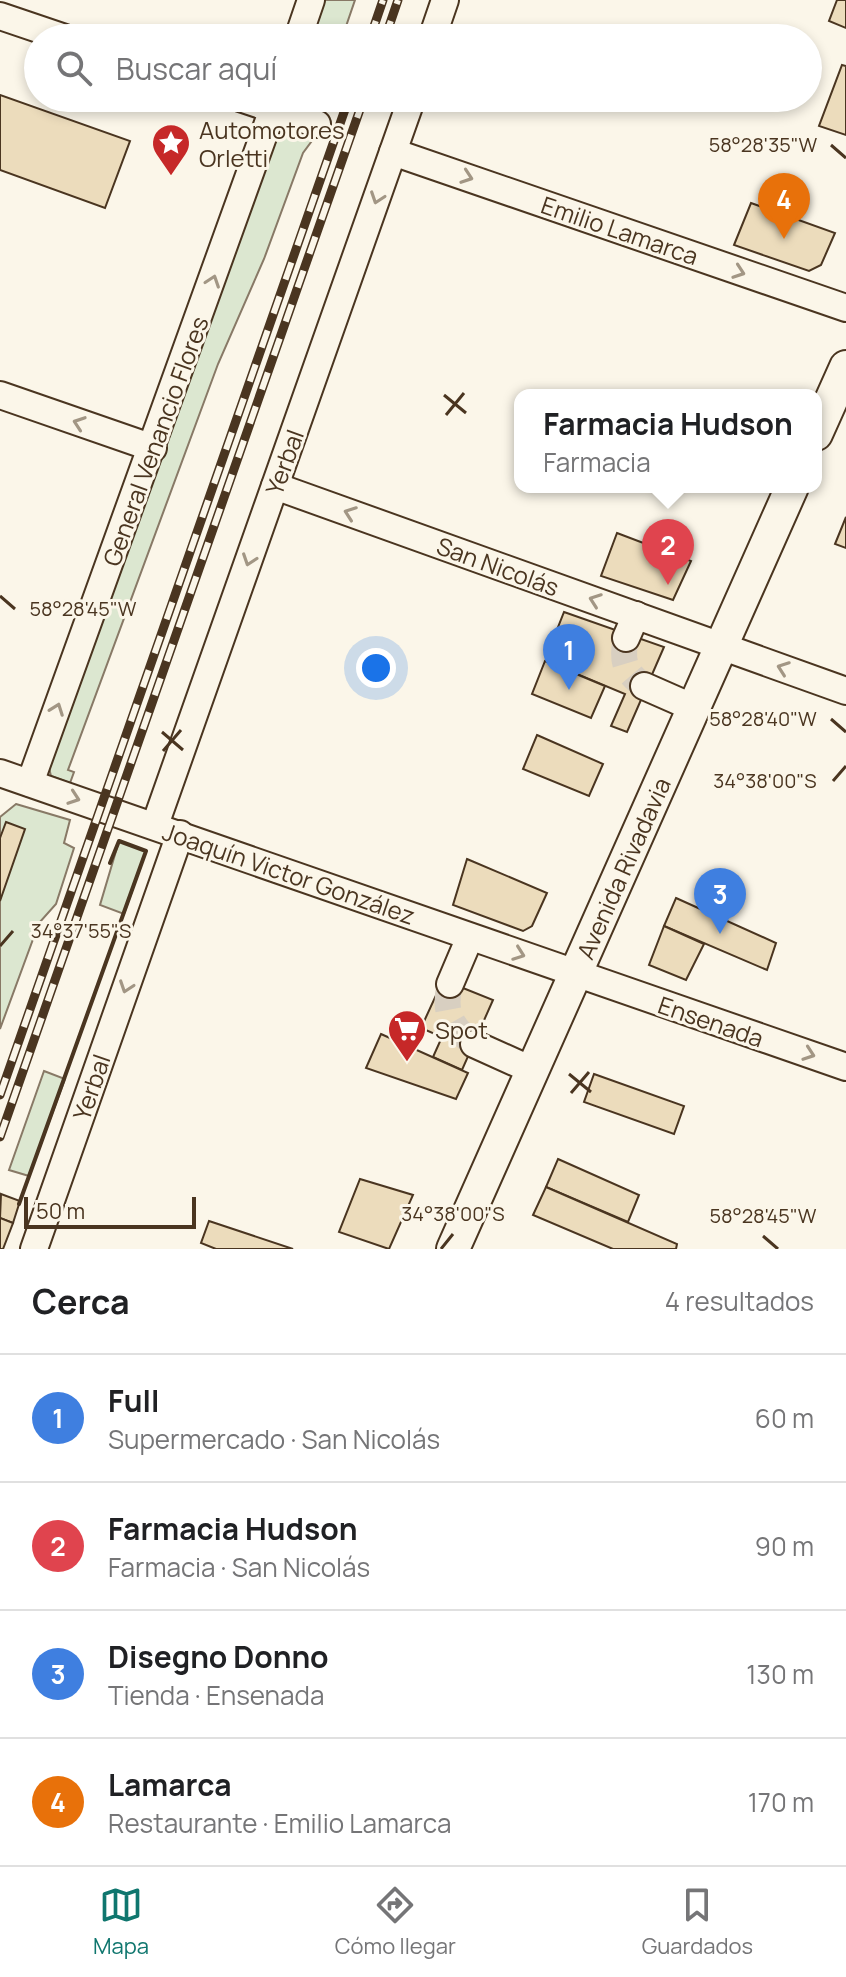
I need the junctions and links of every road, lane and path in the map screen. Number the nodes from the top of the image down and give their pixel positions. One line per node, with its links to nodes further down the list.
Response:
1 (311, 0): 5 (street)
2 (445, 0): 6 (street)
3 (0, 16): 4 (street)
4 (24, 24)
5 (303, 24)
6 (437, 24)
7 (272, 112): 16 (street, General Venancio Flores, one-way to 7)
8 (292, 112): 10 (street)
9 (407, 112): 11 (street, Yerbal)
10 (317, 124)
11 (393, 152): 12 (street, Emilio Lamarca, one-way to 12); 17 (street, Yerbal, one-way to 17)
12 (846, 308)
13 (846, 367): 15 (main road)
14 (0, 395): 16 (street, one-way to 14)
15 (822, 421)
16 (153, 448): 24 (street, General Venancio Flores, one-way to 16)
17 (275, 486): 19 (street, San Nicolás, one-way to 17); 25 (street, Yerbal, one-way to 25)
18 (789, 493): 19 (main road, Avenida Rivadavia)
19 (721, 646): 21 (street, San Nicolás, one-way to 19); 22 (main road, Avenida Rivadavia)
20 (644, 686): 22 (street)
21 (846, 691)
22 (694, 708): 27 (main road, Avenida Rivadavia)
23 (0, 773): 24 (street, Joaquín Victor González)
24 (30, 783): 25 (street, Joaquín Victor González, one-way to 25)
25 (168, 830): 26 (street, Joaquín Victor González); 32 (street, Yerbal, one-way to 32)
26 (470, 937): 27 (street, Joaquín Victor González, one-way to 27); 28 (street)
27 (576, 975): 30 (street, Ensenada, one-way to 30); 31 (main road, Avenida Rivadavia)
28 (450, 984)
29 (474, 1044): 31 (street)
30 (846, 1067)
31 (534, 1071): 33 (main road, Avenida Rivadavia)
32 (34, 1249)
33 (453, 1249)

